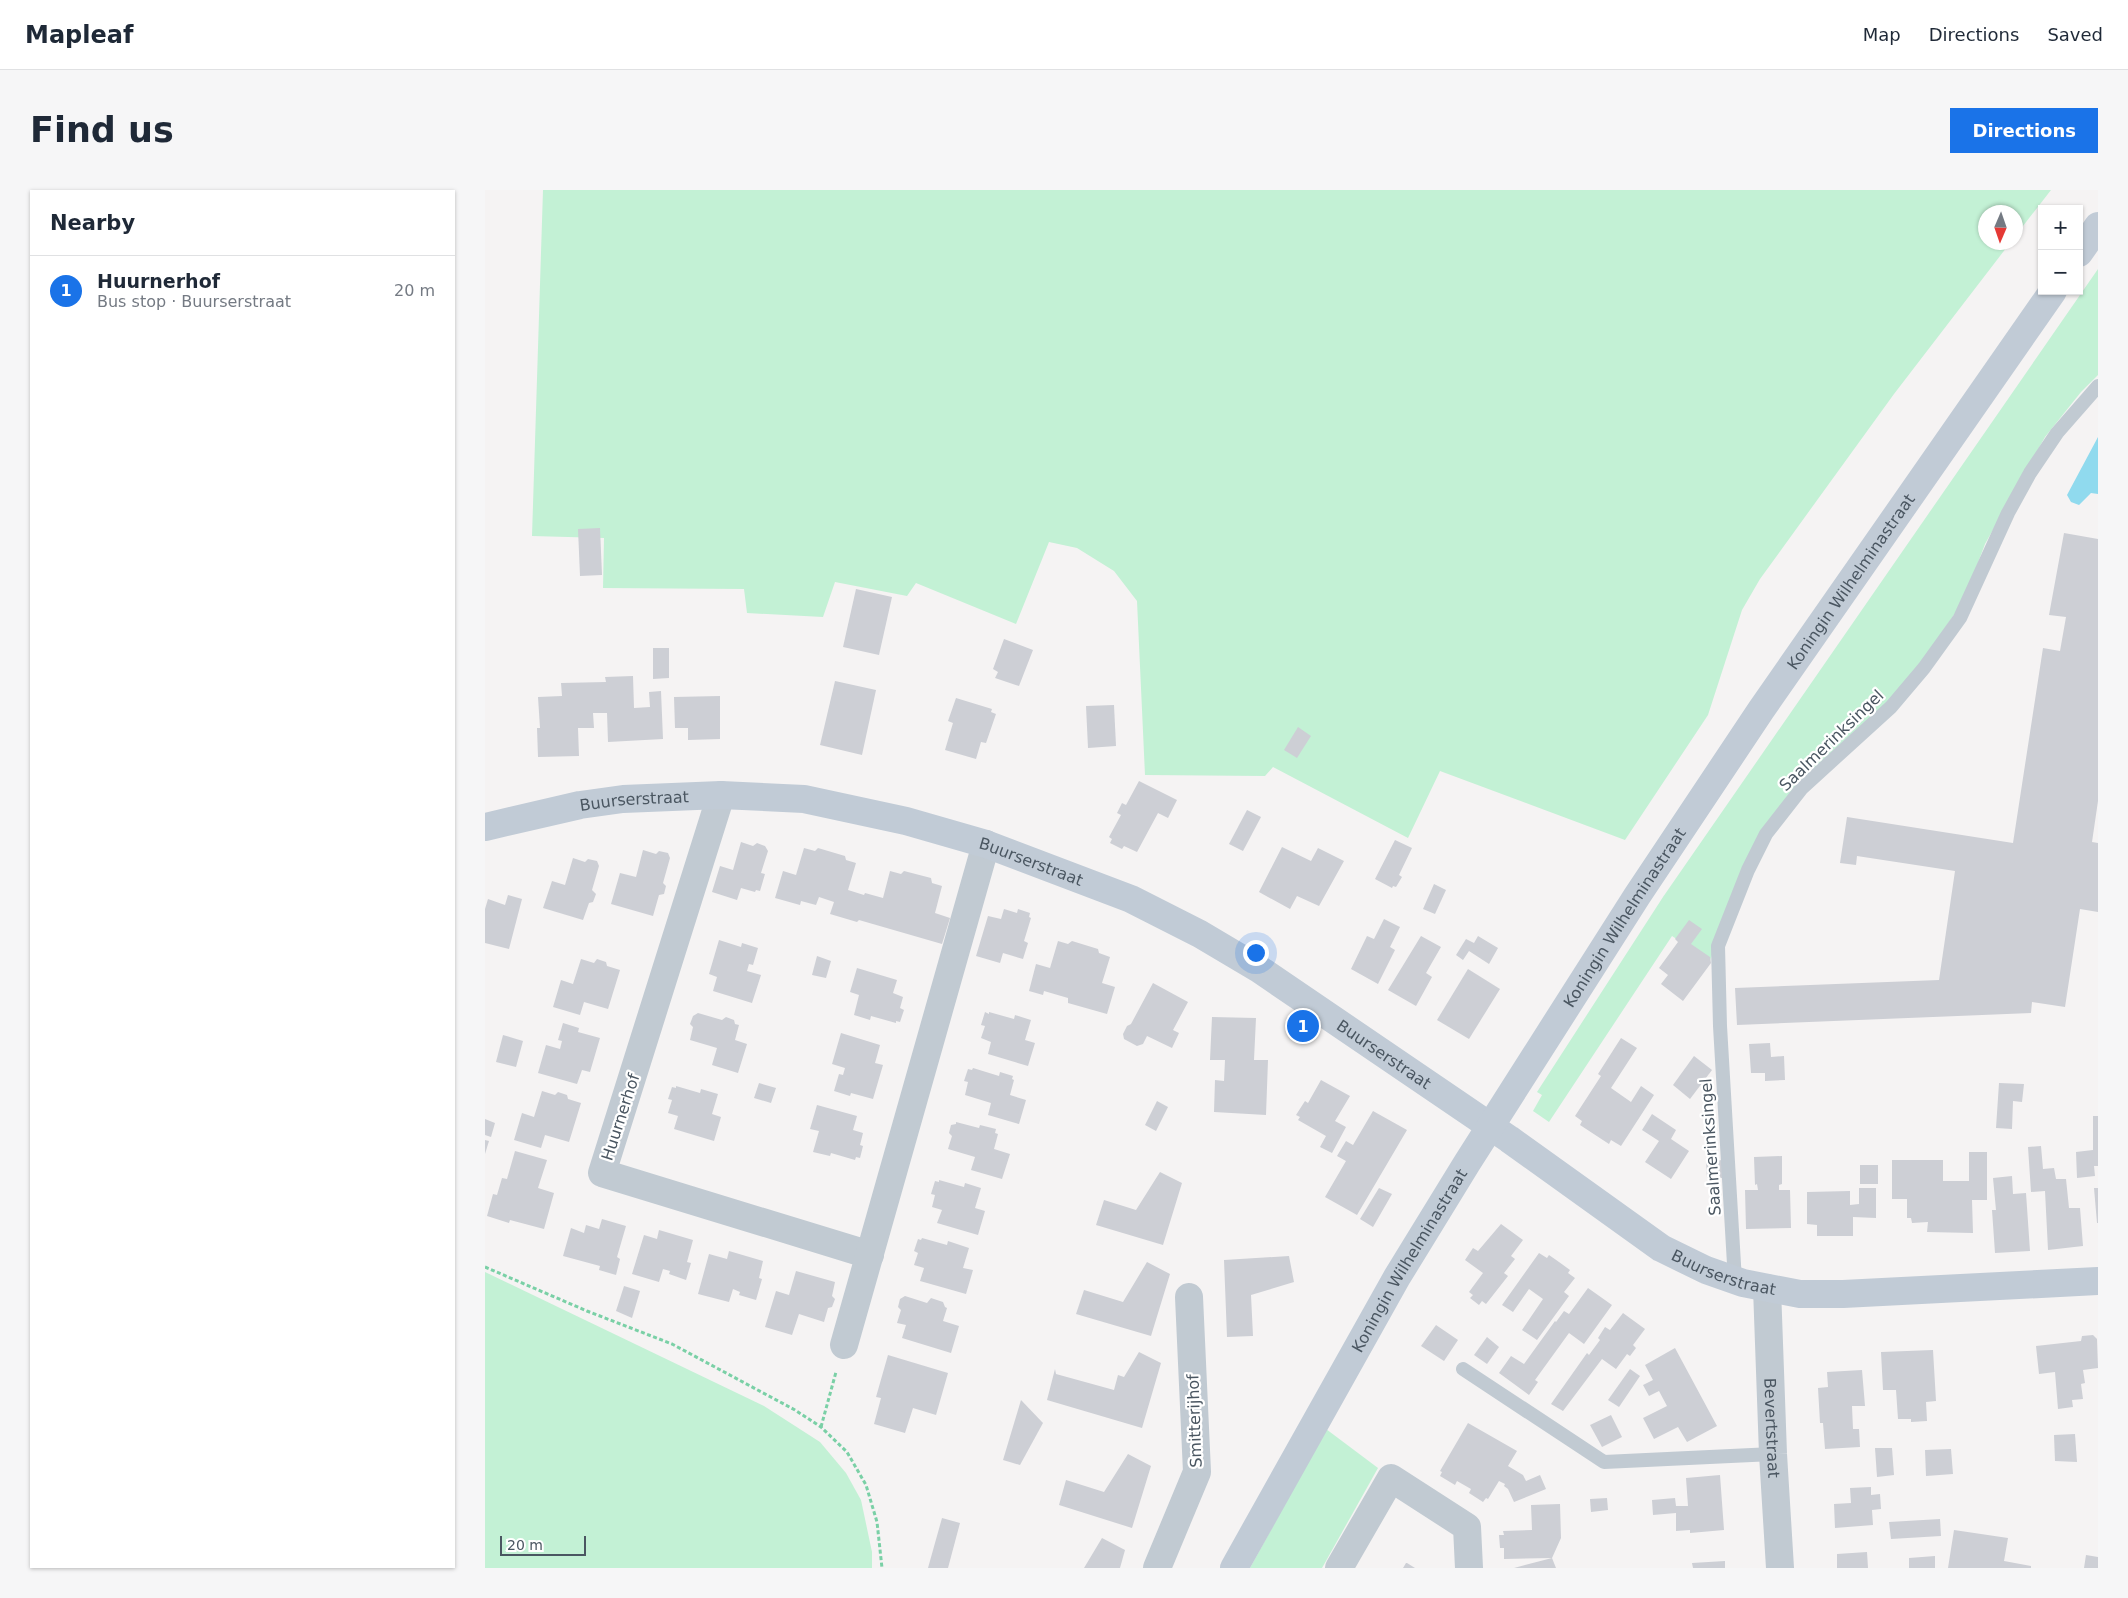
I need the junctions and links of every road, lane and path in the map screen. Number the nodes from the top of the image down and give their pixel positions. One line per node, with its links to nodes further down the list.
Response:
1 (2098, 226): 2 (main road)
2 (2081, 250)
3 (2050, 295): 20 (main road, Koningin Wilhelminastraat)
4 (2098, 386): 10 (lane, Saalmerinksingel)
5 (721, 795): 6 (main road, Buurserstraat); 7 (main road, Buurserstraat); 8 (street, Huurnerhof)
6 (485, 827)
7 (986, 844): 8 (street); 10 (main road, Buurserstraat)
8 (870, 1255): 14 (street)
9 (485, 1267): 16 (path)
10 (1735, 1281): 12 (main road, Buurserstraat)
11 (2098, 1281): 12 (main road, Buurserstraat)
12 (1767, 1288): 17 (street, Bevertstraat)
13 (1189, 1297): 19 (street, Smitterijhof)
14 (844, 1345): 16 (path)
15 (1463, 1369): 17 (lane)
16 (821, 1426): 18 (path)
17 (1773, 1454): 23 (street, Bevertstraat)
18 (882, 1568)
19 (1157, 1568)
20 (1235, 1568)
21 (1339, 1568): 22 (street)
22 (1469, 1568)
23 (1780, 1568)

